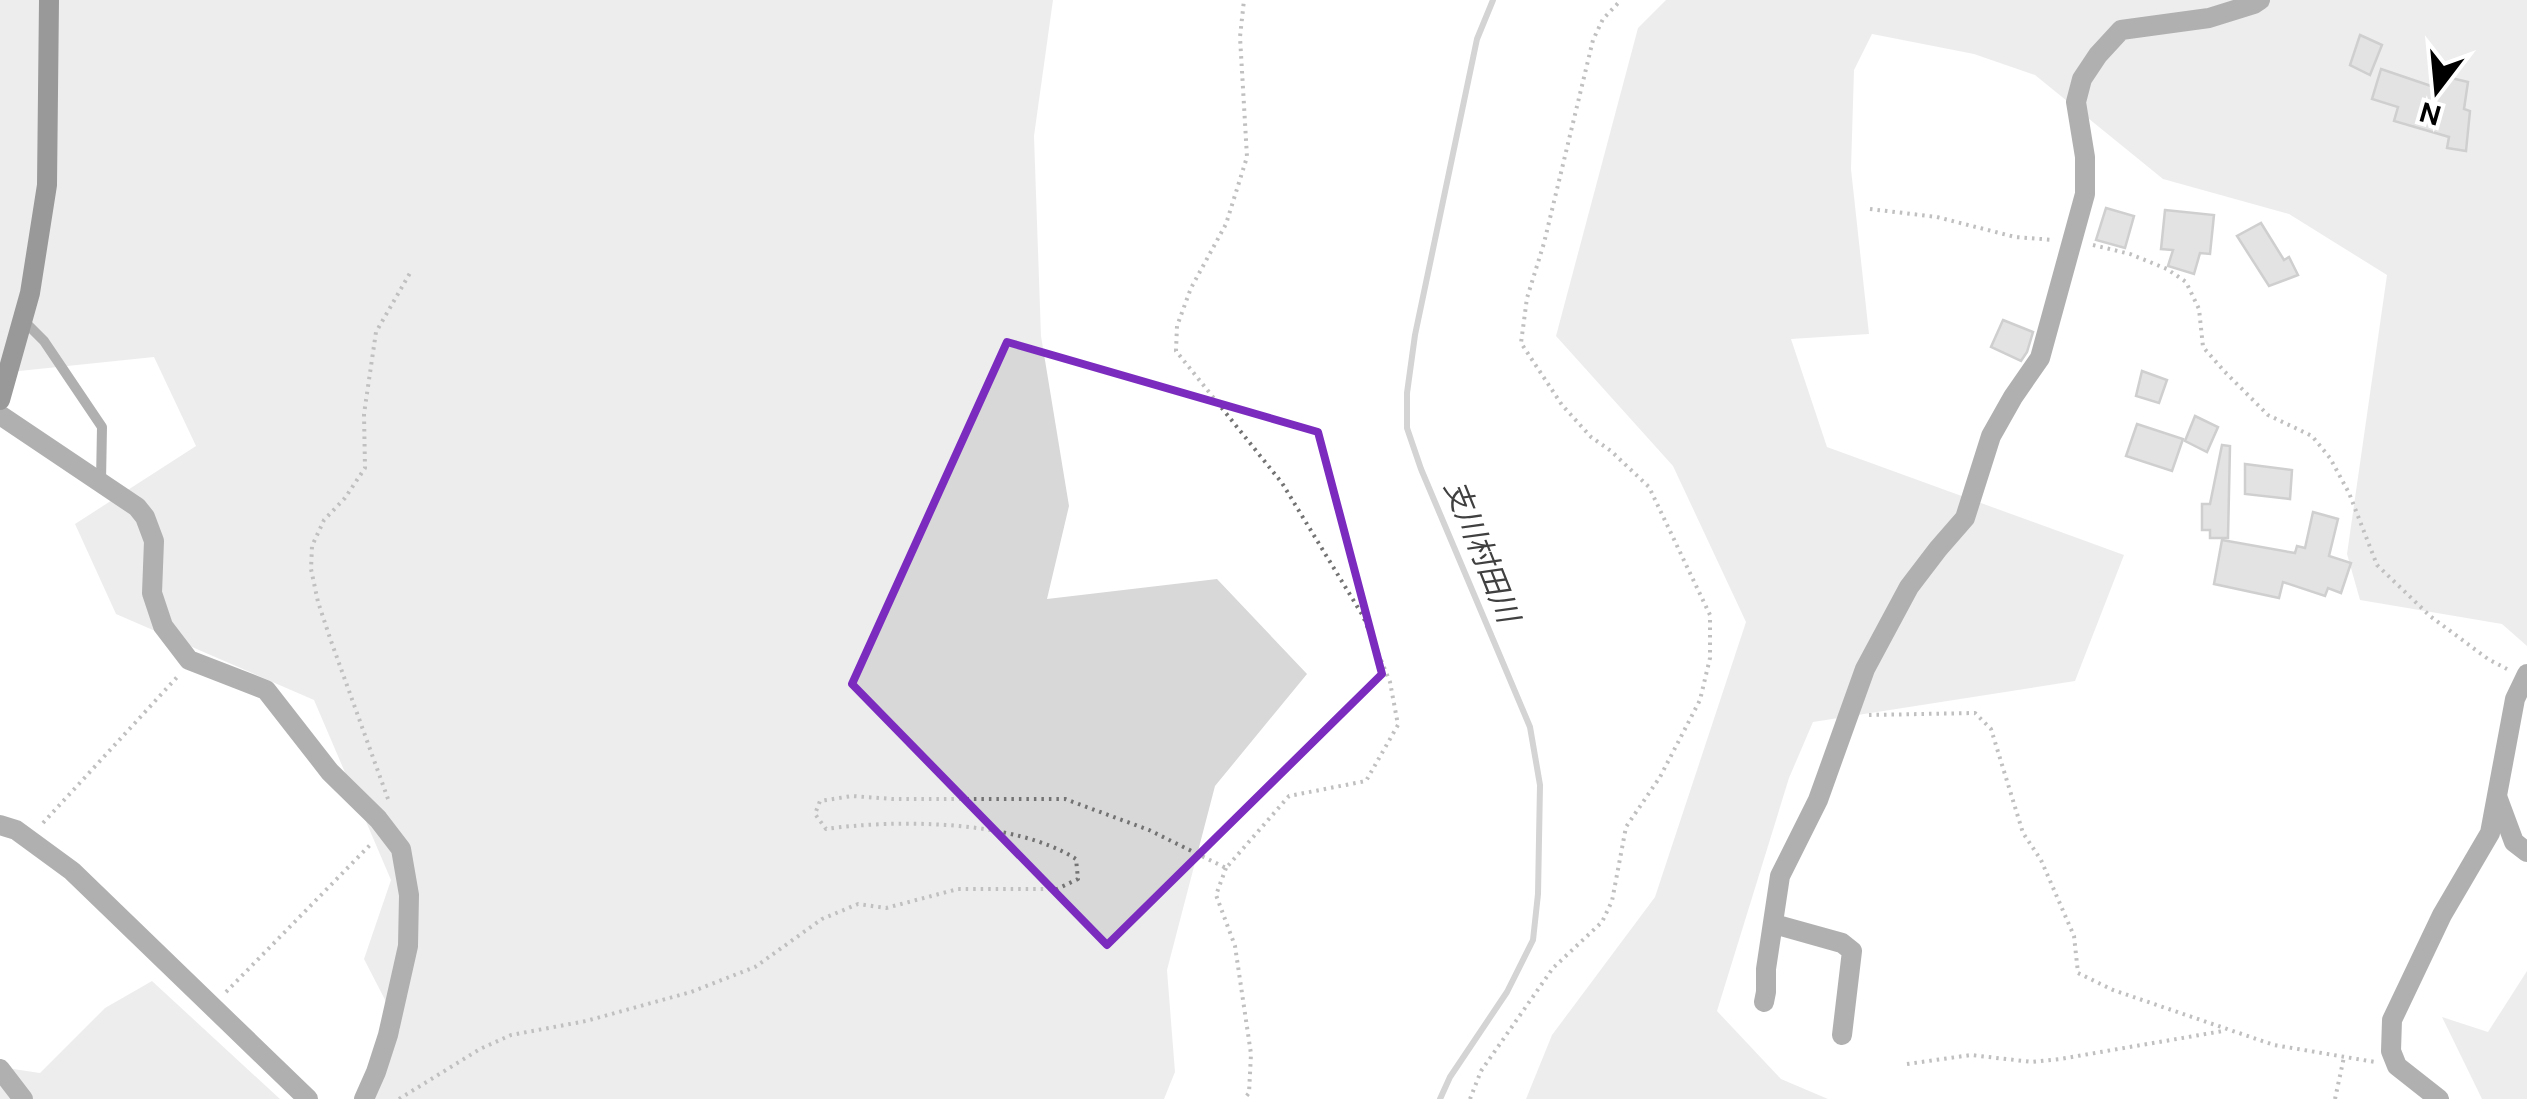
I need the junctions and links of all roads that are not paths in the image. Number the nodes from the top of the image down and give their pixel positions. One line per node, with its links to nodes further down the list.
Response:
1 (49, 0): 3 (street)
2 (2260, 0): 11 (street)
3 (23, 320): 4 (street); 6 (lane)
4 (0, 400)
5 (0, 415): 6 (street)
6 (101, 482): 17 (street)
7 (2526, 676): 8 (street)
8 (2497, 797): 10 (street); 18 (street)
9 (0, 826): 16 (street)
10 (2527, 852)
11 (1774, 924): 12 (street); 13 (street)
12 (1764, 1002)
13 (1842, 1035)
14 (0, 1069): 15 (street)
15 (23, 1099)
16 (308, 1099)
17 (364, 1099)
18 (2439, 1099)

